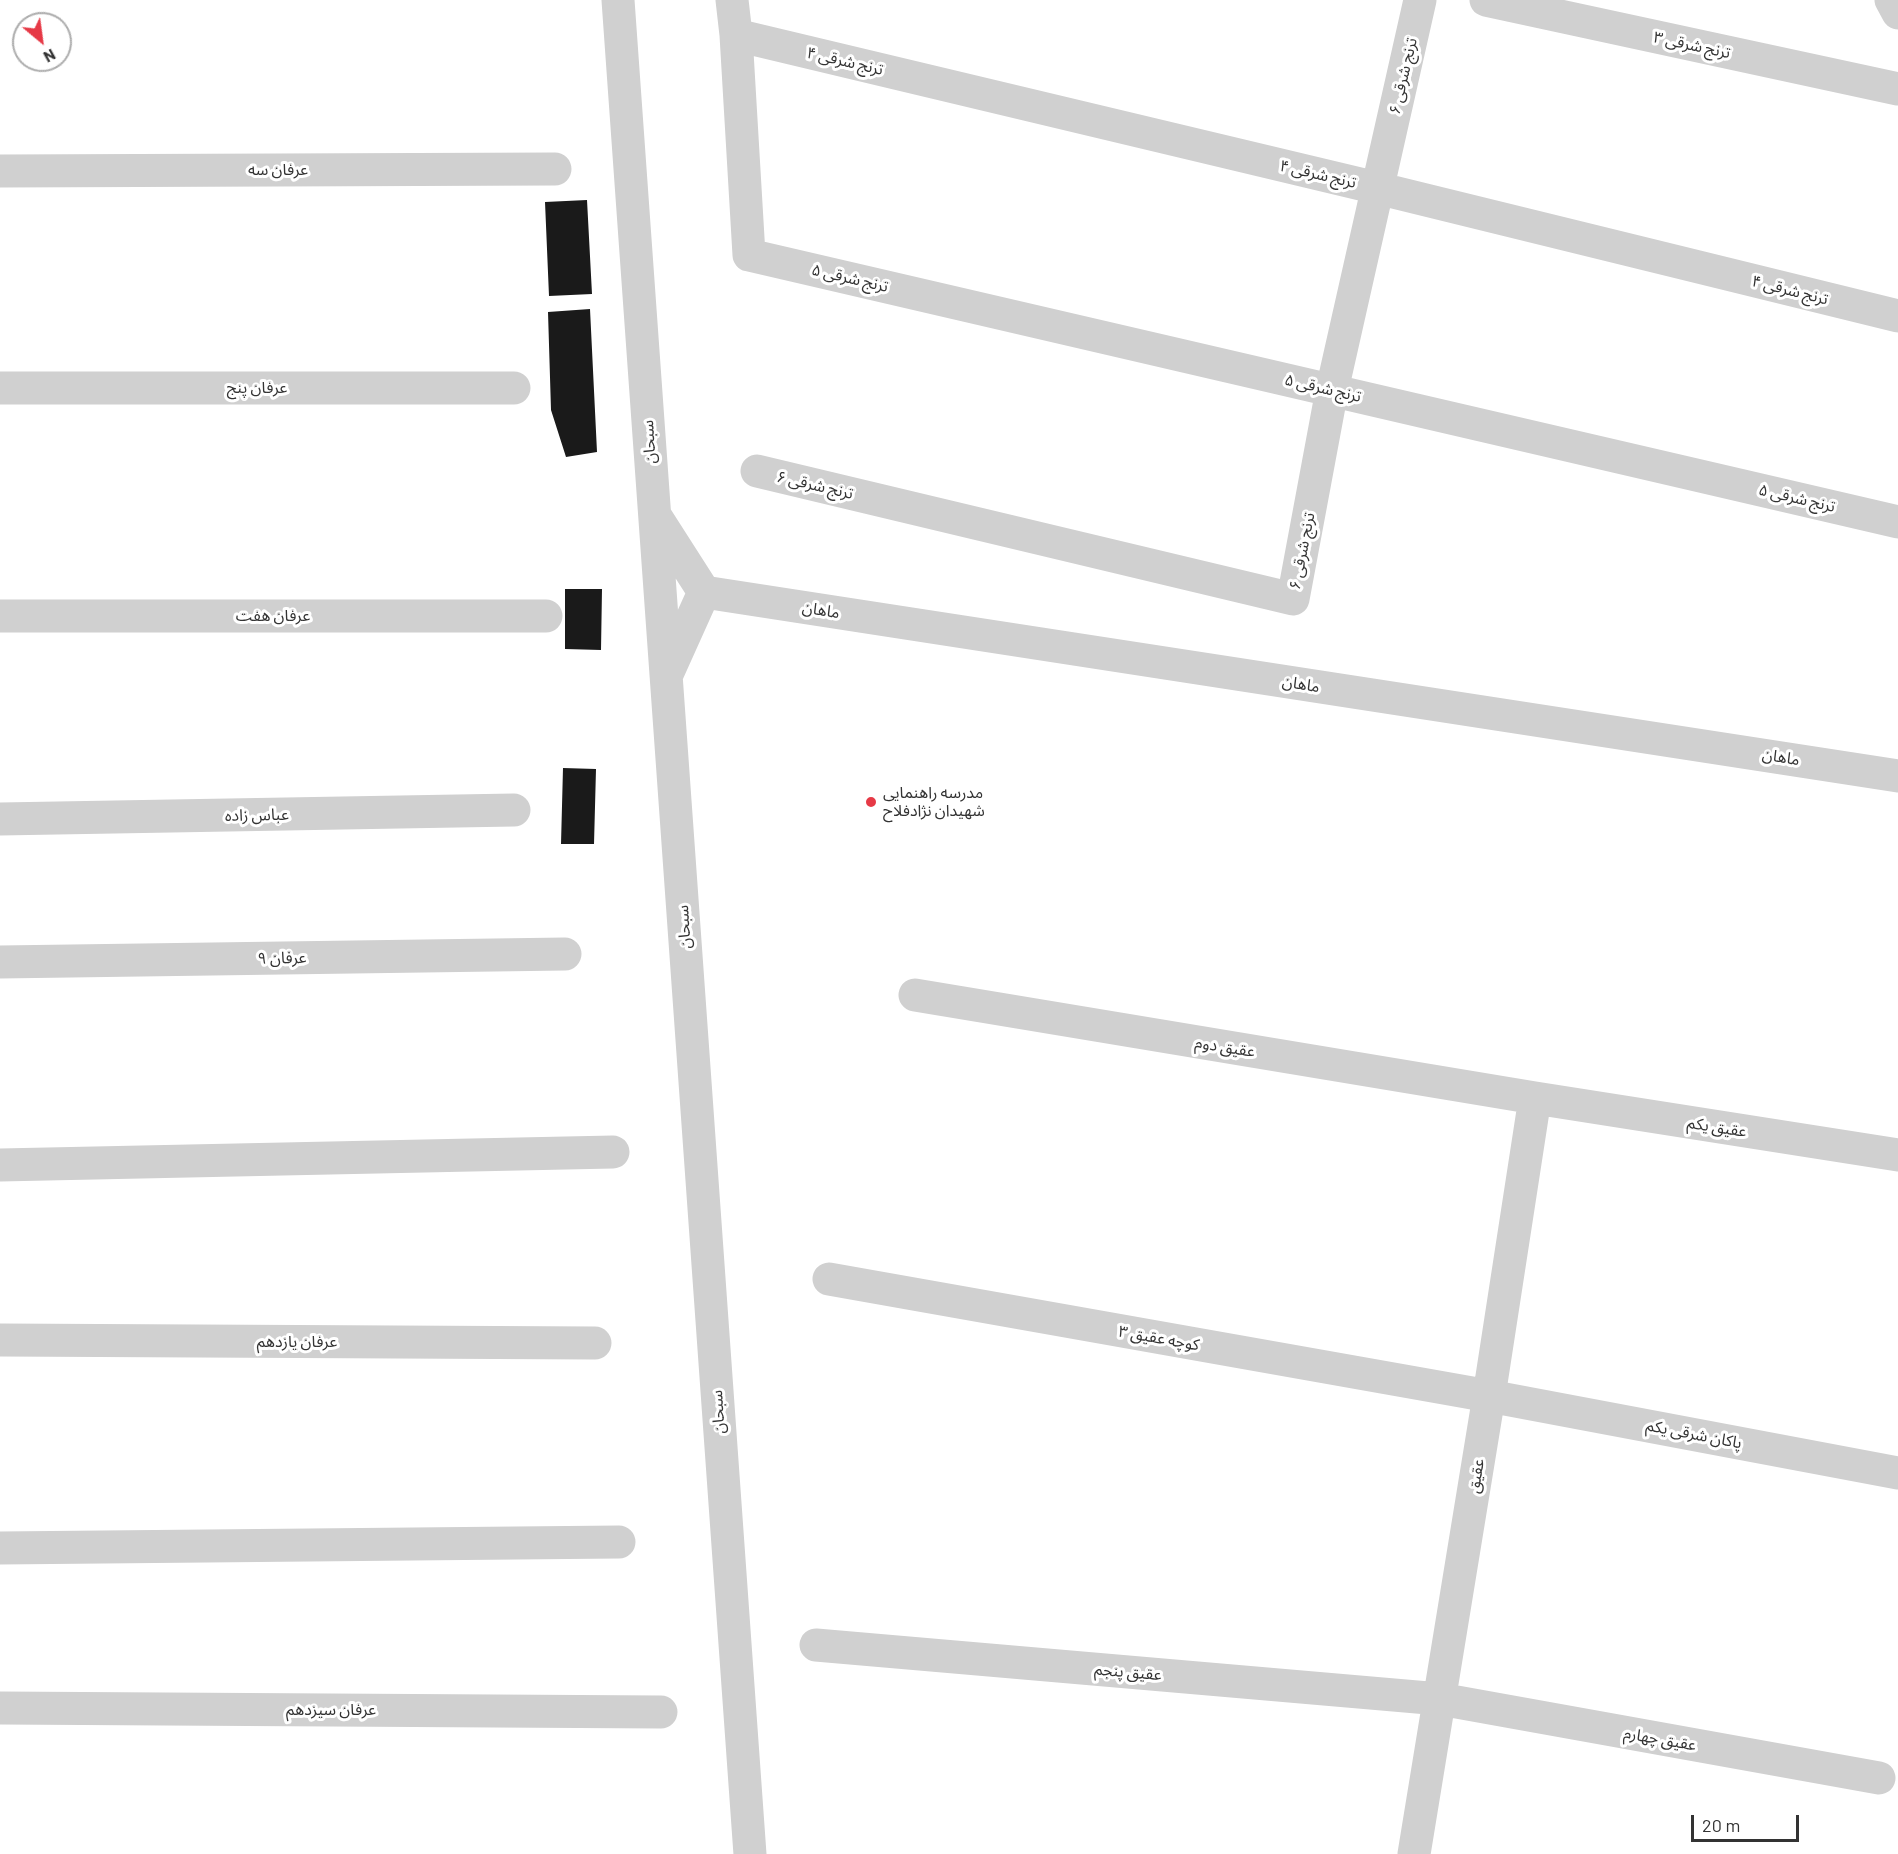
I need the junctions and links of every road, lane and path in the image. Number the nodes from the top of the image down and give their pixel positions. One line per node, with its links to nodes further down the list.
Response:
1 (618, 0): 17 (street, سبحان)
2 (732, 0): 7 (street)
3 (1420, 0): 11 (street, ترنج شرقی ۶)
4 (1486, 0): 8 (street, ترنج شرقی ۳)
5 (1891, 0): 6 (street)
6 (1898, 13)
7 (736, 36): 11 (street, ترنج شرقی ۴); 15 (street, ترنج شرقی ۵)
8 (1898, 89)
9 (555, 169): 10 (street, عرفان سه)
10 (0, 171)
11 (1377, 188): 12 (street, ترنج شرقی ۴); 15 (street, ترنج شرقی ۶)
12 (1898, 316)
13 (0, 388): 14 (street, عرفان پنج)
14 (514, 388)
15 (1332, 390): 16 (street, ترنج شرقی ۶); 18 (street, ترنج شرقی ۵)
16 (757, 471)
17 (654, 514): 19 (street); 22 (street, سبحان)
18 (1898, 522)
19 (704, 592): 22 (street); 23 (street, ماهان)
20 (0, 616): 21 (street, عرفان هفت)
21 (546, 616)
22 (666, 676): 45 (street, سبحان)
23 (1898, 776)
24 (514, 810): 25 (street, عباس زاده)
25 (0, 819)
26 (565, 954): 27 (street, عرفان ۹)
27 (0, 962)
28 (915, 995): 29 (street, عقیق دوم)
29 (1535, 1098): 31 (street, عقیق یکم); 36 (street, عقیق)
30 (613, 1152): 32 (street)
31 (1898, 1155)
32 (0, 1165)
33 (829, 1280): 36 (street, کوچه عقیق ۳)
34 (0, 1340): 35 (street, عرفان یازدهم)
35 (595, 1343)
36 (1489, 1396): 37 (street, پاکان شرقی یکم); 41 (street, عقیق)
37 (1898, 1473)
38 (619, 1542): 39 (street)
39 (0, 1548)
40 (816, 1645): 41 (street, عقیق پنجم)
41 (1440, 1699): 44 (street, عقیق چهارم); 46 (street, عقیق)
42 (0, 1708): 43 (street, عرفان سیزدهم)
43 (661, 1712)
44 (1879, 1778)
45 (750, 1854)
46 (1414, 1854)

